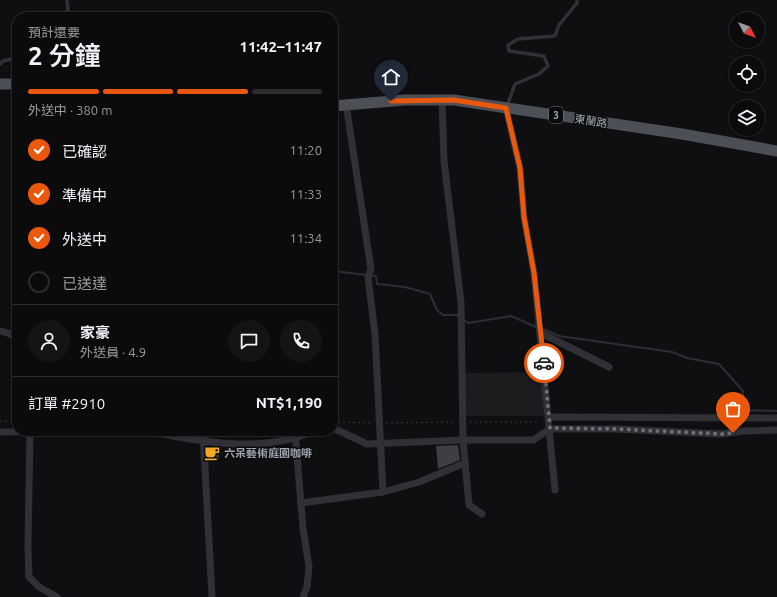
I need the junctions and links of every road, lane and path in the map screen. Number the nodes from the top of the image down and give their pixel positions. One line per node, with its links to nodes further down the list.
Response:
1 (67, 0): 3 (lane)
2 (577, 0): 11 (lane)
3 (67, 12)
4 (12, 59): 5 (lane)
5 (0, 64)
6 (0, 84): 7 (main road)
7 (12, 84)
8 (442, 100): 9 (main road, 東蘭路 / 3); 11 (main road, 東蘭路 / 3); 32 (street)
9 (346, 104): 10 (main road, 東蘭路 / 3); 34 (street)
10 (338, 105)
11 (506, 108): 12 (main road, 東蘭路 / 3); 14 (street)
12 (777, 151)
13 (0, 330): 15 (street)
14 (541, 334): 16 (street); 17 (street)
15 (12, 335)
16 (609, 367)
17 (549, 418): 18 (street); 21 (street)
18 (777, 418)
19 (0, 421): 20 (path)
20 (12, 421)
21 (550, 428): 23 (street); 32 (street); 36 (street)
22 (338, 430): 34 (street)
23 (777, 430)
24 (0, 432): 25 (street)
25 (12, 432)
26 (30, 436): 40 (street)
27 (173, 436): 33 (street)
28 (204, 436): 33 (street)
29 (296, 436): 31 (street)
30 (303, 436): 31 (street)
31 (296, 439): 33 (street); 38 (street)
32 (463, 440): 34 (street); 35 (street)
33 (204, 442): 41 (street)
34 (382, 442): 37 (street)
35 (465, 463): 37 (street); 39 (street)
36 (555, 490)
37 (383, 492): 38 (street)
38 (301, 503): 42 (street)
39 (482, 514)
40 (57, 597)
41 (212, 597)
42 (302, 597)

